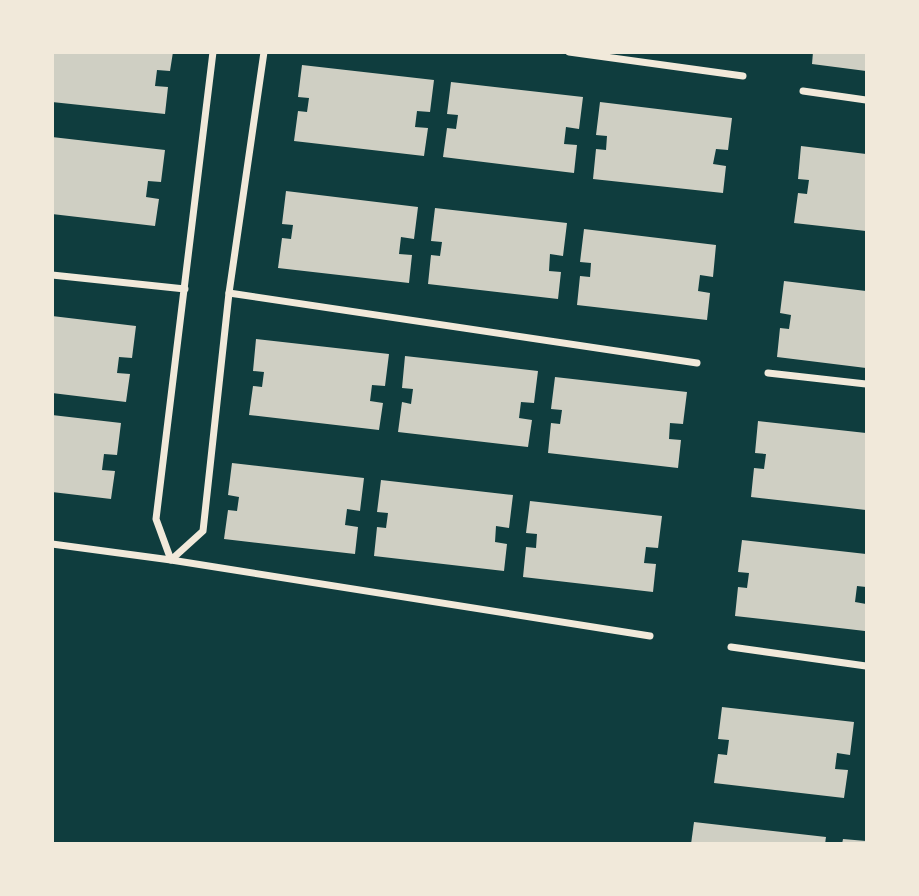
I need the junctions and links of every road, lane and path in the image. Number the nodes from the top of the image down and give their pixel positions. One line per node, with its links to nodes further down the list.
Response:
1 (214, 52): 8 (street)
2 (264, 52): 9 (street)
3 (569, 52): 4 (street)
4 (743, 76)
5 (803, 92): 6 (street)
6 (866, 100)
7 (52, 275): 8 (street)
8 (186, 289): 14 (street)
9 (229, 293): 10 (street); 14 (street)
10 (698, 363)
11 (768, 373): 12 (street)
12 (866, 384)
13 (52, 544): 14 (street)
14 (171, 560): 15 (street)
15 (650, 636)
16 (731, 647): 17 (street)
17 (866, 666)

